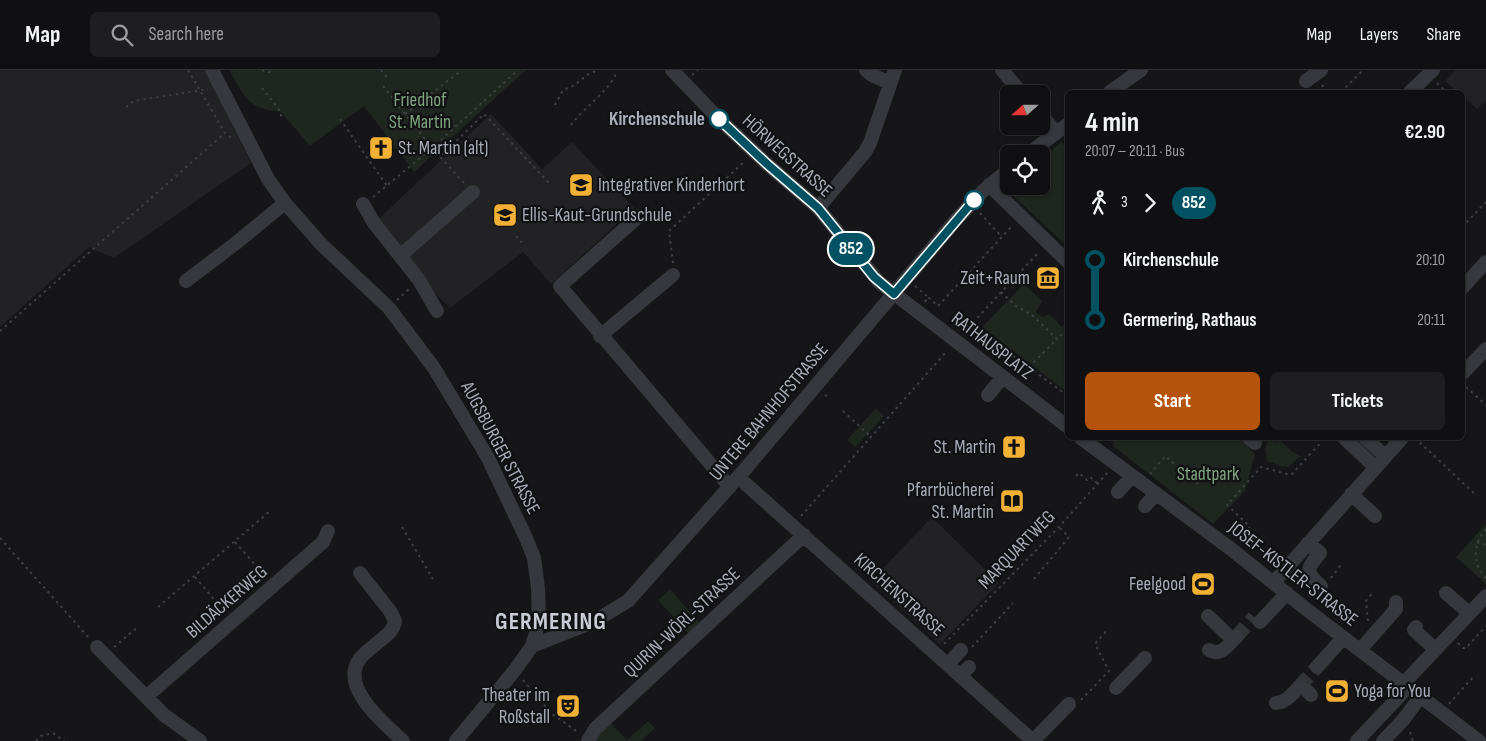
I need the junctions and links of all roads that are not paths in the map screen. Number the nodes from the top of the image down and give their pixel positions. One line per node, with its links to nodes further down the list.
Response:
1 (212, 70): 18 (street, AUGSBURGER STRASSE)
2 (672, 70): 20 (street, HÖRWEGSTRASSE)
3 (866, 70): 8 (street)
4 (895, 70): 8 (street)
5 (1002, 70): 9 (street)
6 (1141, 70): 10 (street)
7 (1431, 71): 11 (street)
8 (890, 83): 20 (street)
9 (1014, 85)
10 (1113, 90)
11 (1412, 90)
12 (1050, 121): 13 (street)
13 (1062, 128): 14 (street)
14 (1040, 145)
15 (1000, 177): 16 (street, UNTERE BAHNHOFSTRASSE)
16 (989, 186): 23 (street); 28 (street, UNTERE BAHNHOFSTRASSE)
17 (473, 192): 22 (street)
18 (285, 203): 26 (street); 64 (street, AUGSBURGER STRASSE)
19 (363, 204): 22 (street)
20 (818, 208): 28 (street, HÖRWEGSTRASSE)
21 (639, 216): 30 (street, KIRCHENSTRASSE)
22 (400, 256): 29 (street)
23 (1065, 259)
24 (1486, 262): 27 (street)
25 (673, 269): 30 (street)
26 (186, 281)
27 (1465, 285)
28 (894, 294): 33 (street, RATHAUSPLATZ); 43 (street, UNTERE BAHNHOFSTRASSE)
29 (437, 311)
30 (600, 336): 43 (street, KIRCHENSTRASSE)
31 (1486, 348): 32 (street)
32 (1465, 371)
33 (1002, 378): 34 (street); 35 (street, RATHAUSPLATZ)
34 (988, 395)
35 (1065, 425)
36 (1085, 440): 42 (street, JOSEF-KISTLER-STRASSE)
37 (1347, 440): 41 (street)
38 (1359, 440): 41 (street)
39 (1367, 440): 41 (street)
40 (1400, 440): 41 (street)
41 (1380, 461): 46 (street)
42 (1137, 480): 44 (street); 45 (street, JOSEF-KISTLER-STRASSE)
43 (734, 482): 49 (street, KIRCHENSTRASSE); 64 (street, UNTERE BAHNHOFSTRASSE)
44 (1118, 492)
45 (1156, 494): 47 (street); 54 (street, JOSEF-KISTLER-STRASSE)
46 (1351, 494): 48 (street); 51 (street)
47 (1145, 506)
48 (1375, 516)
49 (798, 530): 71 (street, KIRCHENSTRASSE); 81 (street, QUIRIN-WÖRL-STRASSE)
50 (328, 531): 75 (street, BILDÄCKERWEG)
51 (1308, 543): 53 (street); 54 (street)
52 (360, 573): 83 (street)
53 (1321, 586)
54 (1281, 588): 60 (street); 63 (street, JOSEF-KISTLER-STRASSE)
55 (1446, 593): 58 (street)
56 (1486, 596): 58 (street)
57 (1396, 602): 63 (street)
58 (1469, 613): 67 (street)
59 (1208, 616): 62 (street)
60 (1257, 620)
61 (1416, 628): 67 (street)
62 (1237, 640): 66 (street); 70 (street)
63 (1351, 643): 72 (street); 73 (street, JOSEF-KISTLER-STRASSE)
64 (532, 646): 84 (street, AUGSBURGER STRASSE)
65 (967, 649): 71 (street)
66 (1209, 650)
67 (1435, 650): 73 (street)
68 (101, 651): 75 (street)
69 (1145, 658): 74 (street)
70 (1226, 659)
71 (948, 664): 85 (street, KIRCHENSTRASSE)
72 (1322, 667)
73 (1406, 685): 76 (street, JOSEF-KISTLER-STRASSE); 80 (street)
74 (1116, 688)
75 (146, 697): 82 (street)
76 (1420, 697): 86 (street); 87 (street, JOSEF-KISTLER-STRASSE)
77 (1276, 703): 79 (street)
78 (1072, 705): 85 (street)
79 (1291, 705)
80 (1359, 737)
81 (589, 739)
82 (200, 741)
83 (403, 741)
84 (456, 741)
85 (1033, 741)
86 (1383, 741)
87 (1479, 741)

